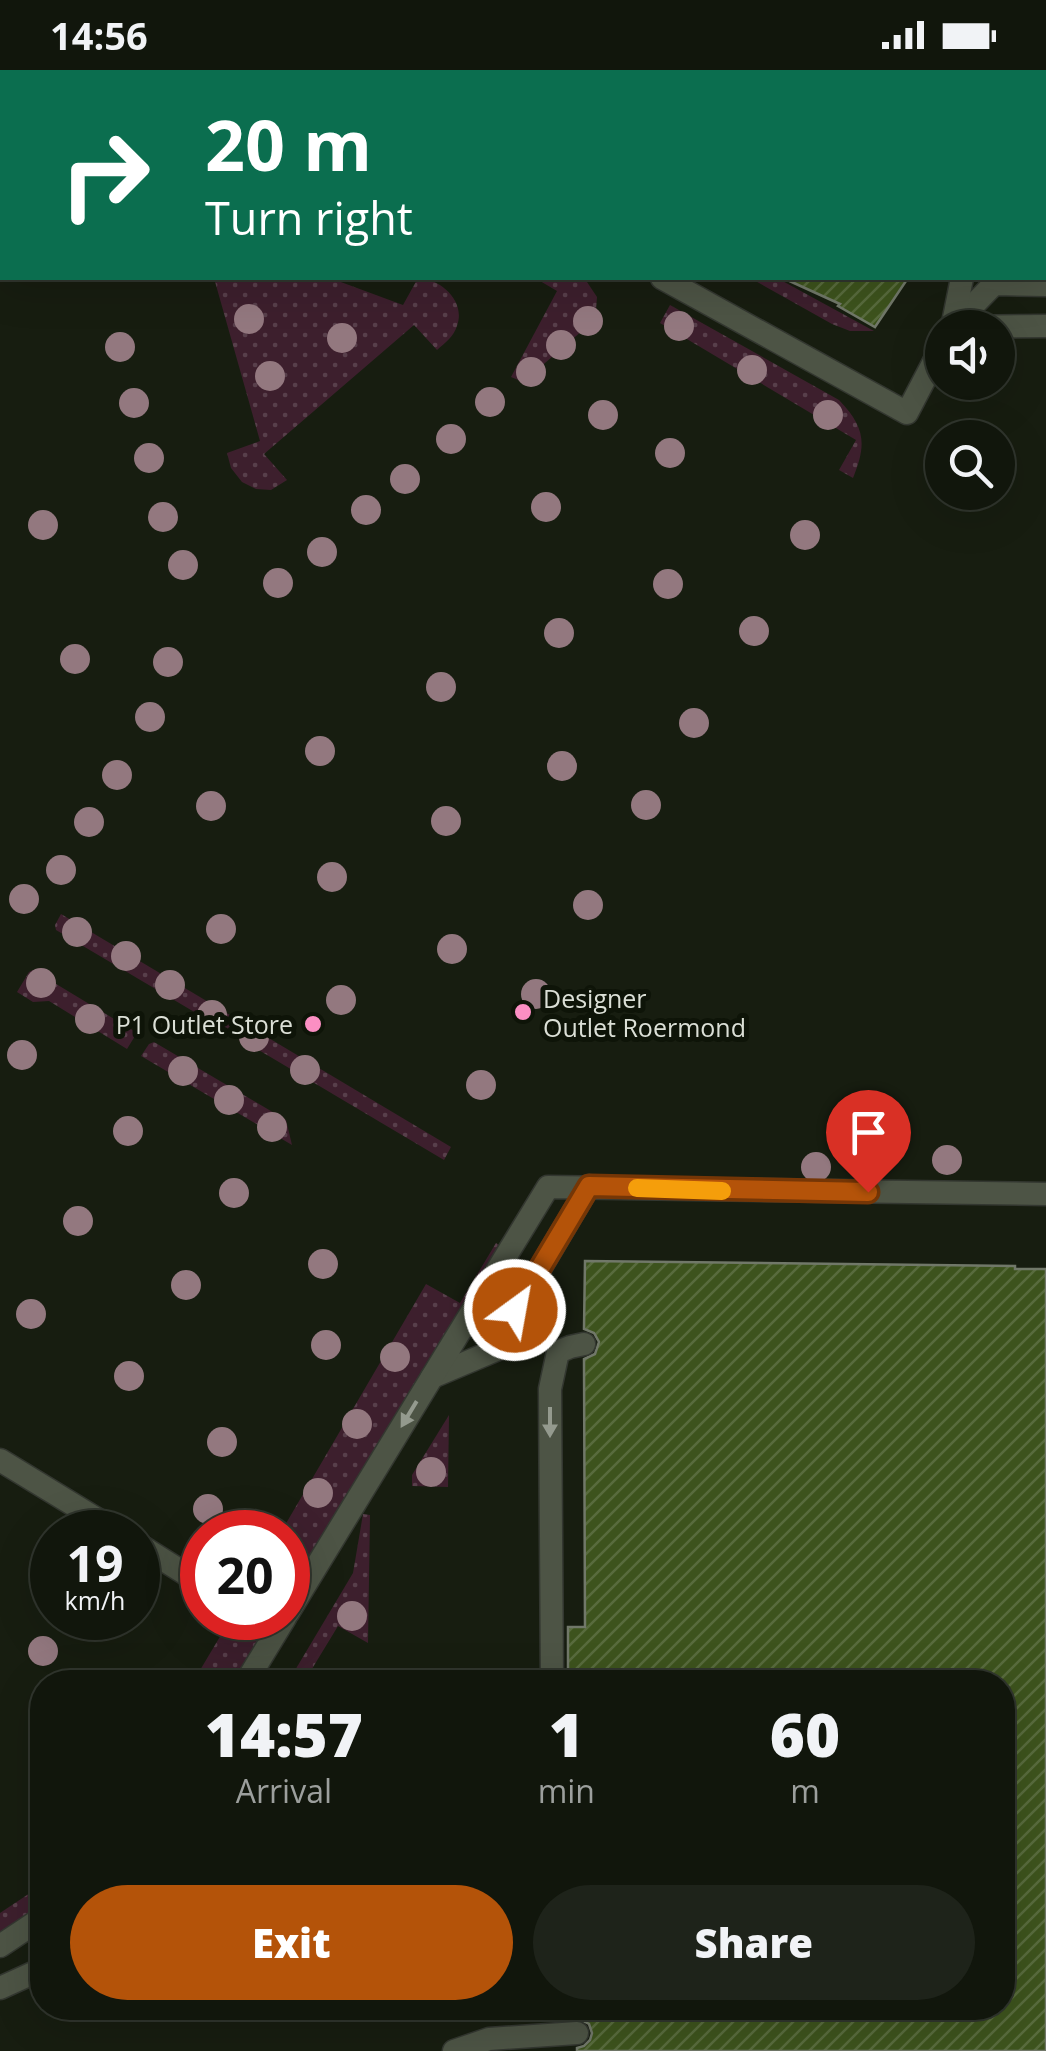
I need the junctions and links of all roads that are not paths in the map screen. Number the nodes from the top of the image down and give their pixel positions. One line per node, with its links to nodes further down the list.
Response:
1 (666, 280): 8 (lane)
2 (962, 280): 4 (lane)
3 (1046, 285): 5 (lane)
4 (955, 310)
5 (969, 310)
6 (1015, 326): 7 (lane)
7 (1046, 326)
8 (925, 380)
9 (589, 1186): 10 (lane); 12 (lane); 12 (lane)
10 (1046, 1194)
11 (584, 1344): 18 (lane, one-way to 18)
12 (432, 1377): 15 (lane, one-way to 15)
13 (0, 1460): 14 (lane)
14 (82, 1510)
15 (310, 1576)
16 (271, 1640): 17 (lane)
17 (253, 1670)
18 (552, 1670)
19 (30, 1926): 20 (lane)
20 (0, 1946)
21 (30, 1974): 22 (lane)
22 (0, 1988)
23 (577, 2033): 24 (lane)
24 (454, 2051)

